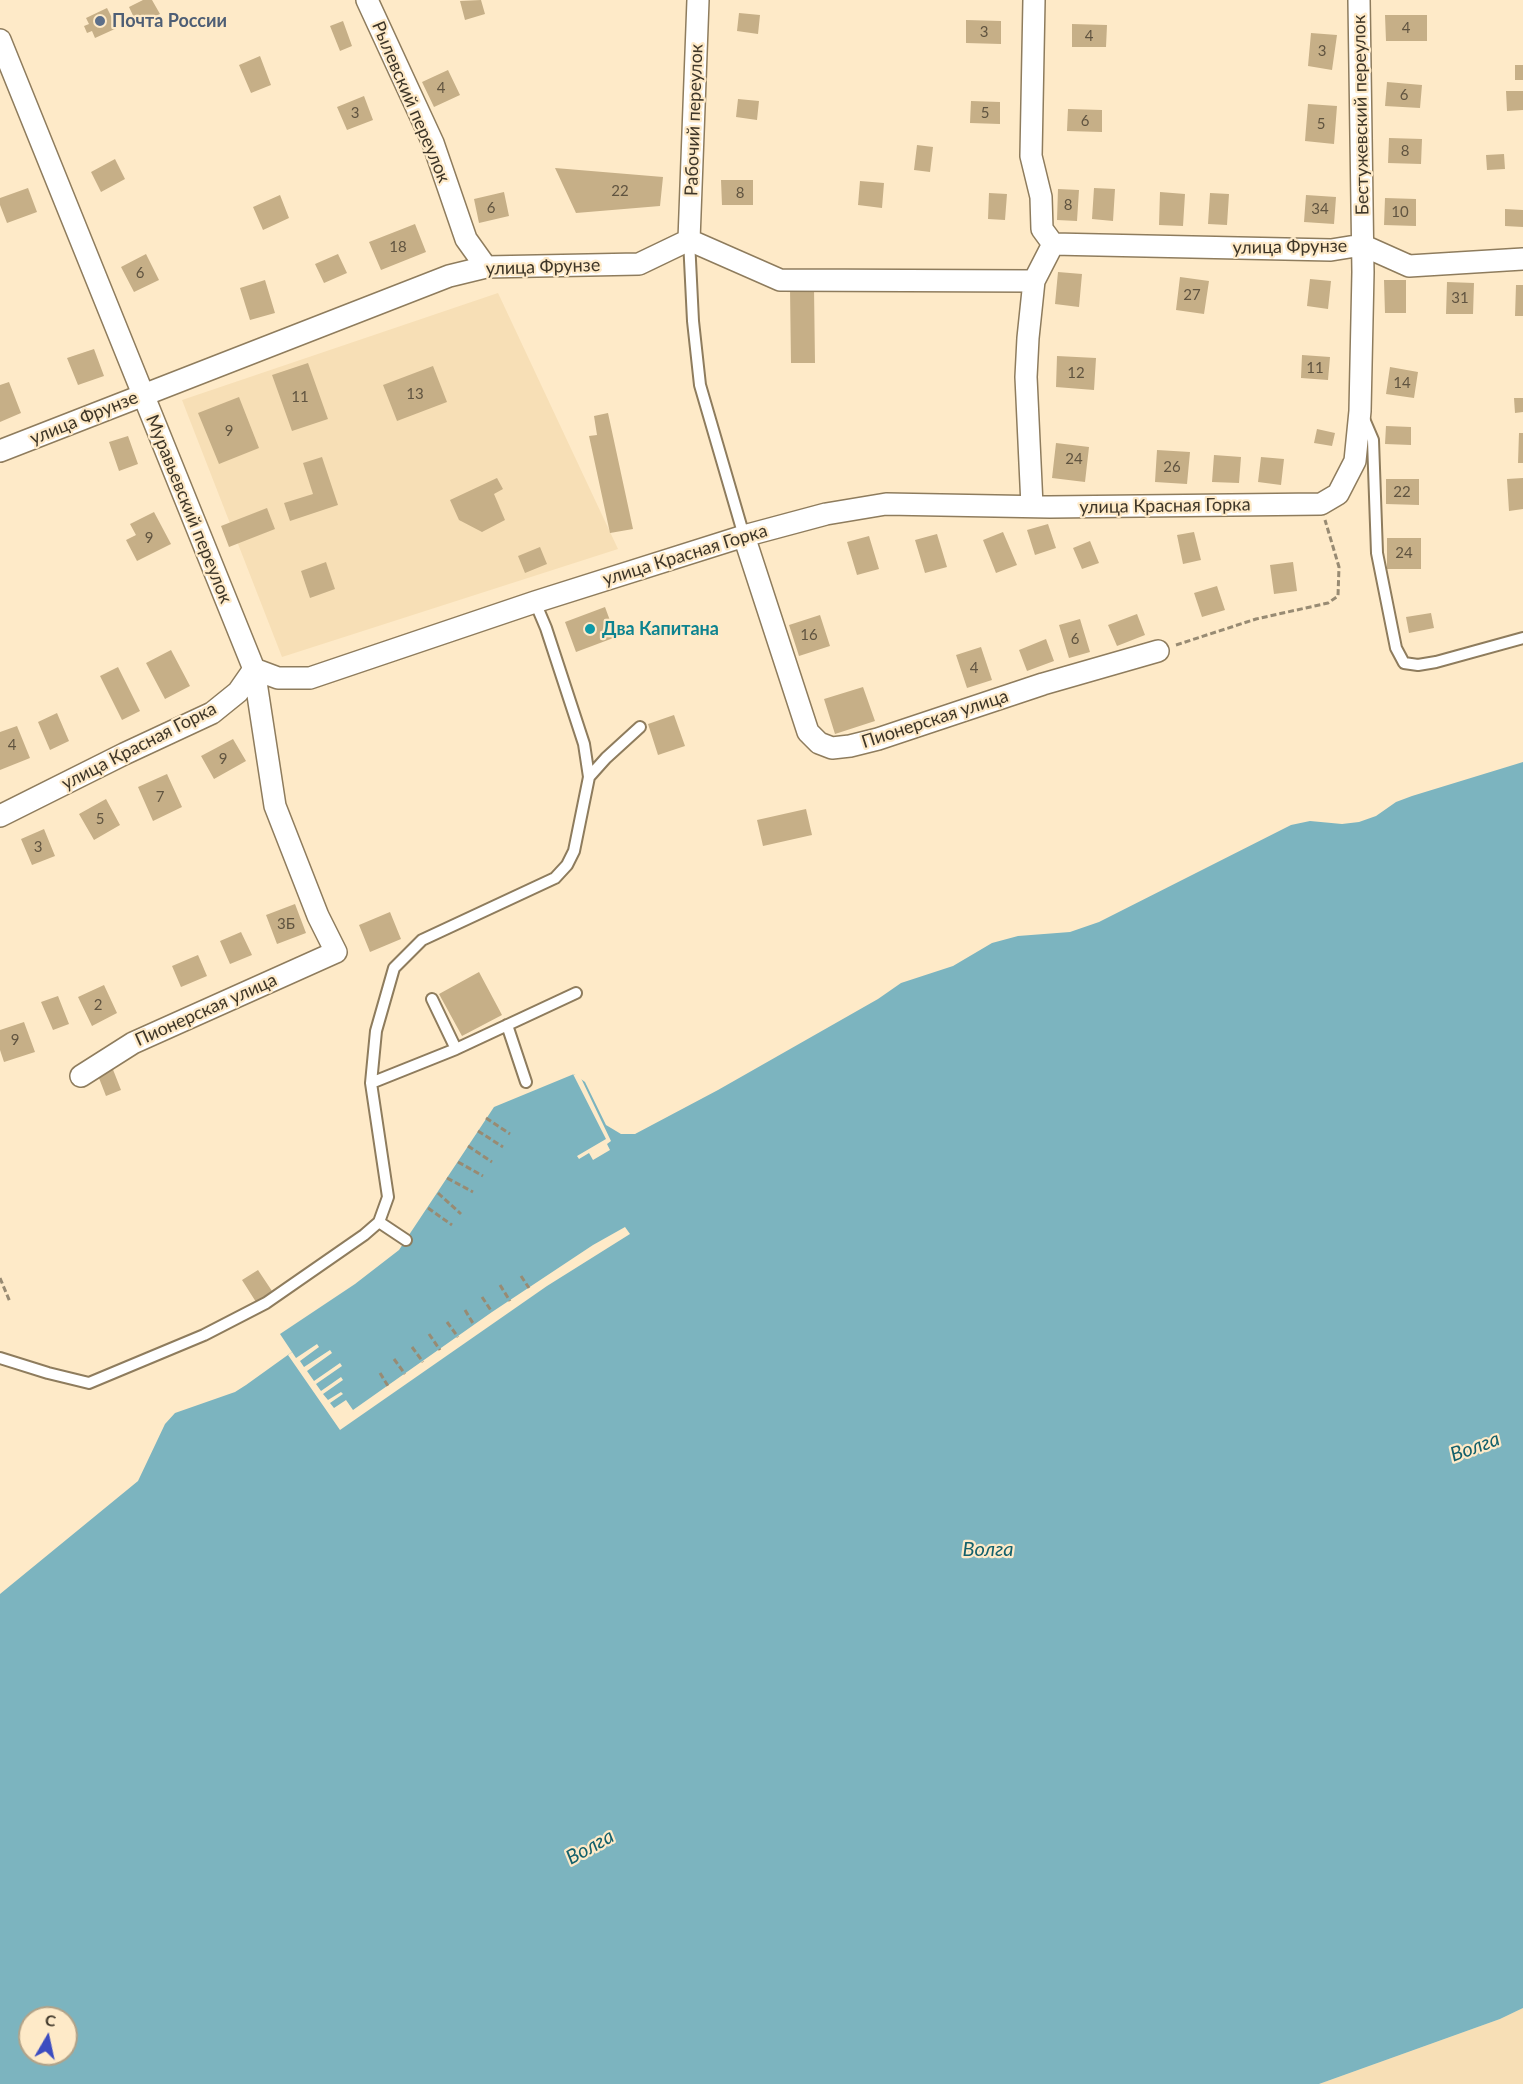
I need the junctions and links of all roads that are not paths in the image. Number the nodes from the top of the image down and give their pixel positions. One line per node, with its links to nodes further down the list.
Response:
1 (367, 0): 10 (street, Рылевский переулок)
2 (698, 0): 6 (street, Рабочий переулок)
3 (1034, 0): 7 (street)
4 (1359, 0): 8 (street, Бестужевский переулок)
5 (0, 40): 12 (street, Муравьевский переулок)
6 (689, 240): 10 (street, улица Фрунзе); 11 (street); 16 (lane)
7 (1053, 244): 8 (street, улица Фрунзе); 11 (street)
8 (1362, 245): 9 (street, улица Фрунзе); 13 (street, Бестужевский переулок)
9 (1523, 259)
10 (486, 267): 12 (street, улица Фрунзе)
11 (1034, 281): 15 (street)
12 (143, 394): 14 (street, улица Фрунзе); 20 (street, Муравьевский переулок)
13 (1360, 411): 15 (street, улица Красная Горка); 18 (lane)
14 (0, 451)
15 (1032, 506): 16 (street, улица Красная Горка)
16 (744, 536): 17 (street, улица Красная Горка); 19 (street, Пионерская улица)
17 (535, 602): 20 (street, улица Красная Горка); 22 (lane)
18 (1523, 638)
19 (1158, 651)
20 (254, 669): 23 (street, улица Красная Горка); 24 (street, Муравьевский переулок)
21 (640, 727): 22 (lane)
22 (590, 777): 31 (lane)
23 (0, 816)
24 (336, 952): 29 (street, Пионерская улица)
25 (576, 993): 27 (lane)
26 (432, 999): 28 (lane)
27 (507, 1025): 28 (lane); 30 (lane)
28 (456, 1049): 31 (lane)
29 (81, 1076)
30 (526, 1082)
31 (370, 1083): 32 (lane)
32 (379, 1222): 33 (lane); 34 (lane)
33 (406, 1240)
34 (0, 1358)

